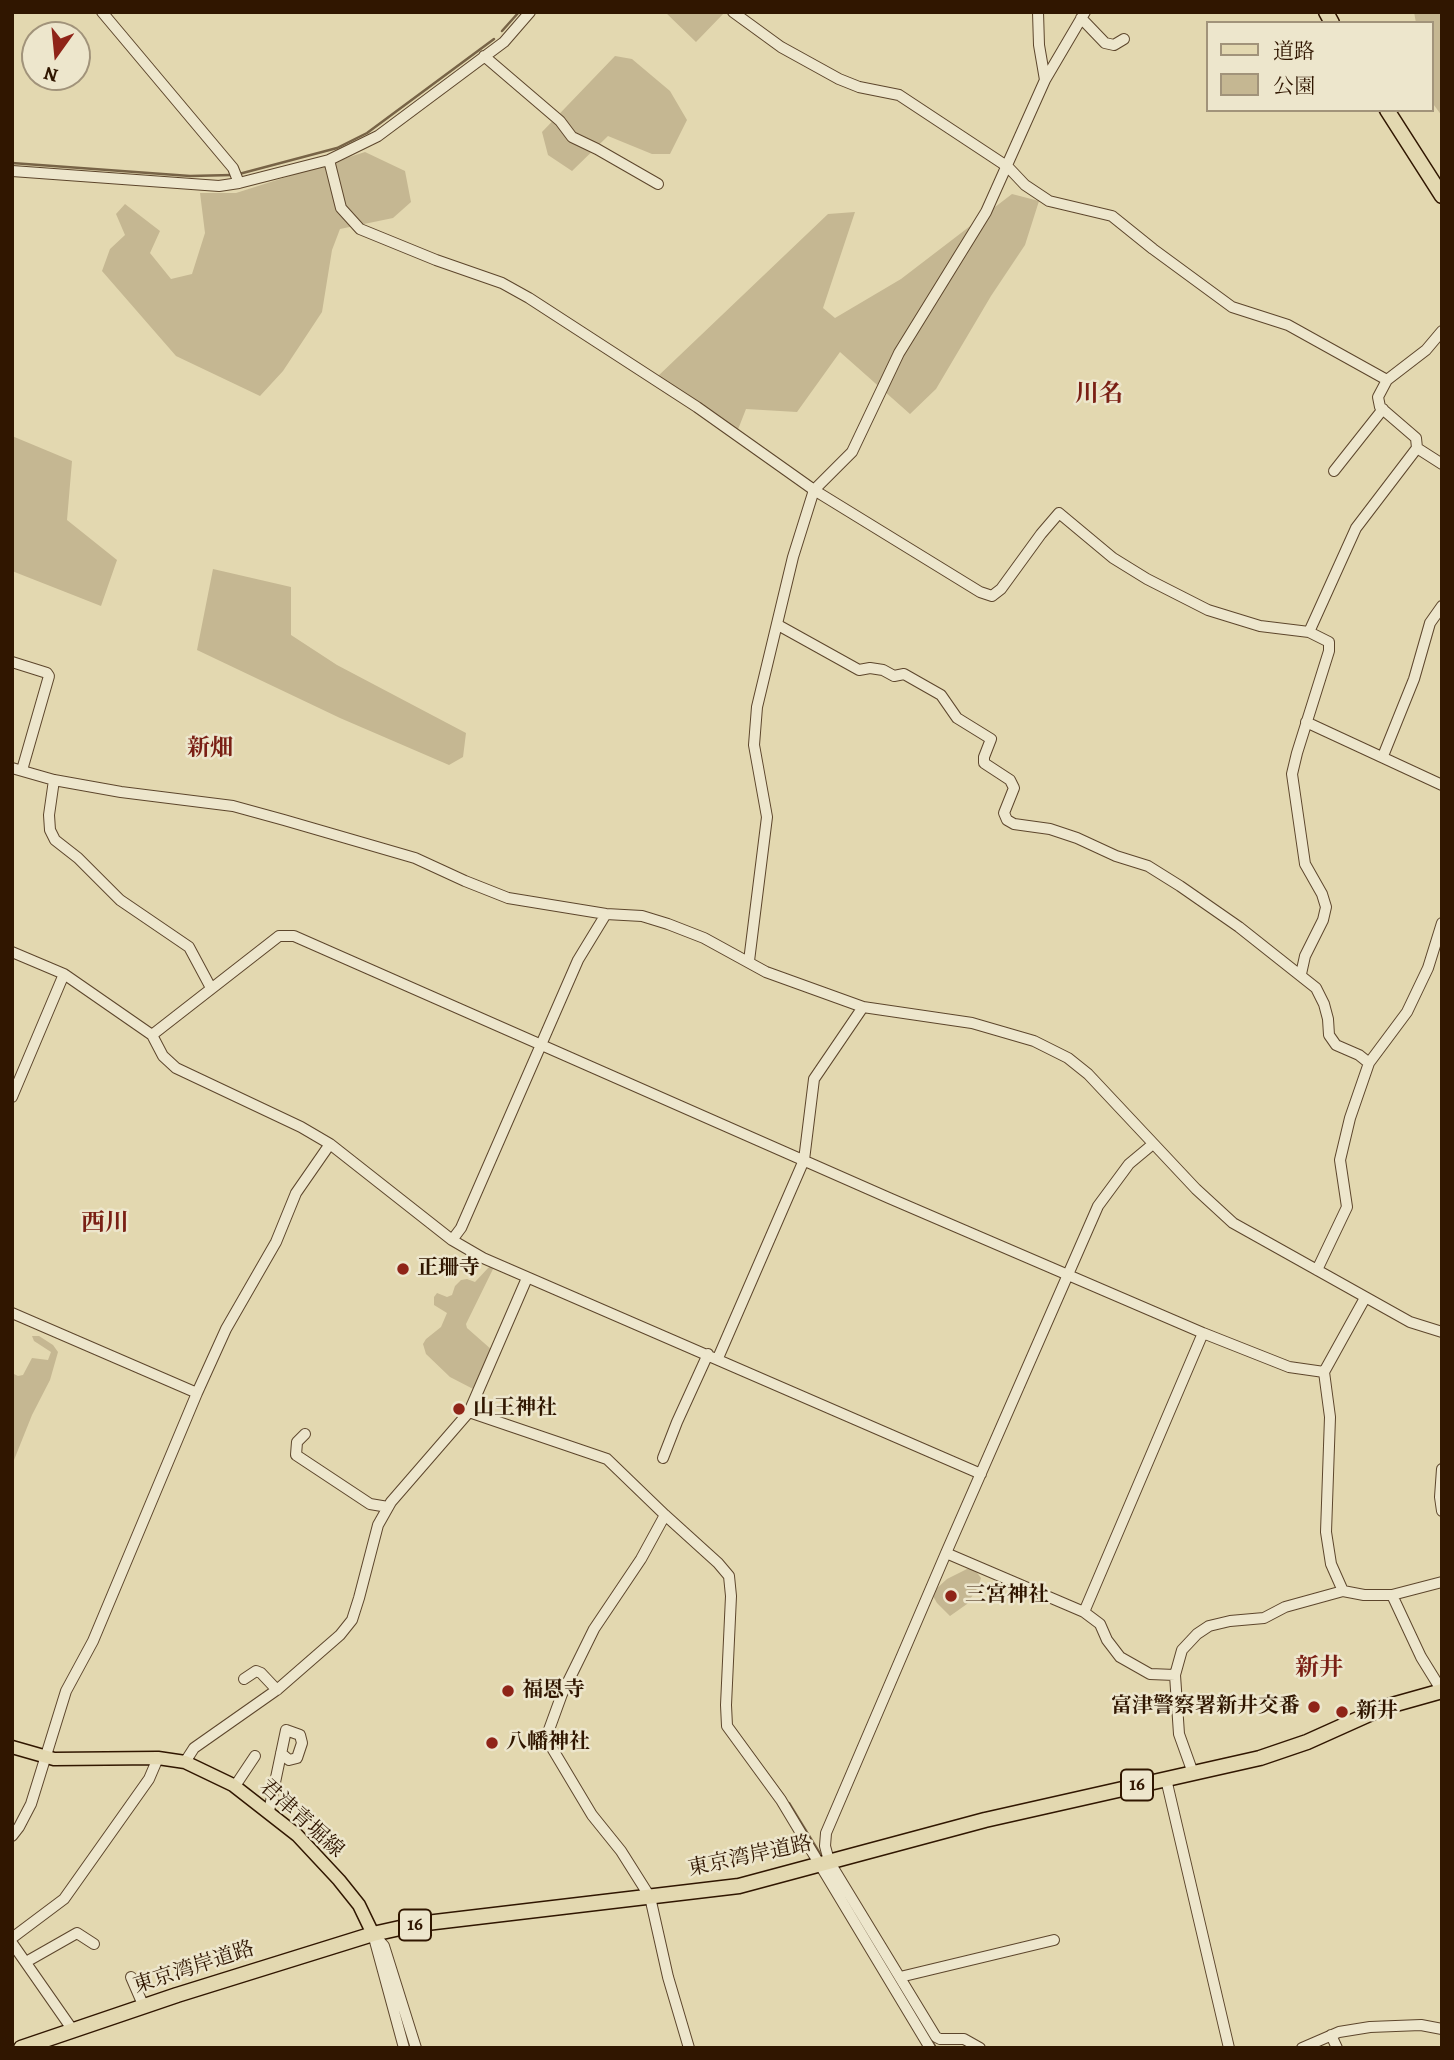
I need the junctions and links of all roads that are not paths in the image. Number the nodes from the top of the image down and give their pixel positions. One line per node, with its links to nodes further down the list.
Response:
1 (102, 12): 13 (street)
2 (530, 12): 7 (street)
3 (733, 12): 11 (street)
4 (1038, 12): 8 (street)
5 (1083, 15): 6 (street); 8 (street)
6 (1124, 39)
7 (484, 56): 10 (street); 14 (street)
8 (1045, 80): 11 (street)
9 (1388, 112): 15 (highway)
10 (329, 160): 13 (street); 22 (street)
11 (1007, 167): 17 (street); 22 (street)
12 (12, 171): 13 (street)
13 (237, 177)
14 (658, 184)
15 (1442, 196)
16 (1442, 331): 17 (street)
17 (1387, 380): 18 (street)
18 (1383, 409): 19 (street); 21 (street)
19 (1417, 448): 20 (street); 25 (street)
20 (1442, 464)
21 (1334, 471)
22 (814, 490): 24 (street); 25 (street)
23 (1442, 607): 28 (street)
24 (778, 625): 35 (street); 37 (street)
25 (1309, 632): 27 (street)
26 (12, 662): 29 (street)
27 (1306, 722): 28 (street); 37 (street)
28 (1383, 756): 31 (street)
29 (17, 769): 30 (street)
30 (54, 780): 32 (street); 38 (street)
31 (1442, 785)
32 (607, 914): 35 (street); 41 (street)
33 (1442, 923): 42 (street)
34 (12, 952): 36 (street)
35 (749, 961): 39 (street)
36 (64, 974): 40 (street); 43 (street)
37 (1301, 974): 42 (street)
38 (211, 988): 40 (street); 41 (street)
39 (863, 1007): 45 (street); 46 (street)
40 (152, 1035): 44 (street)
41 (541, 1046): 46 (street); 47 (street)
42 (1369, 1063): 48 (street)
43 (12, 1097)
44 (330, 1144): 47 (street); 57 (street)
45 (1153, 1144): 48 (street); 49 (street)
46 (804, 1160): 49 (street); 55 (street)
47 (452, 1240): 50 (street)
48 (1317, 1270): 51 (street)
49 (1067, 1274): 54 (street); 62 (street)
50 (527, 1278): 55 (street); 58 (street)
51 (1365, 1298): 53 (street); 56 (street)
52 (12, 1314): 57 (street)
53 (1442, 1332)
54 (1203, 1333): 56 (street); 70 (street)
55 (713, 1356): 60 (street); 62 (street)
56 (1324, 1371): 68 (street)
57 (197, 1393): 77 (street)
58 (468, 1412): 63 (street); 65 (street)
59 (305, 1434): 63 (street)
60 (663, 1458)
61 (1442, 1469): 64 (street)
62 (981, 1474): 66 (street)
63 (388, 1507): 73 (street)
64 (1442, 1511)
65 (665, 1515): 86 (street); 87 (street)
66 (946, 1553): 70 (street); 86 (street)
67 (1442, 1582): 69 (street)
68 (1343, 1591): 69 (street); 71 (street)
69 (1392, 1595): 74 (street)
70 (1084, 1612): 71 (street)
71 (1175, 1675): 81 (street)
72 (244, 1679): 73 (street)
73 (277, 1690): 79 (street)
74 (1442, 1690): 81 (highway, 東京湾岸道路 / 16)
75 (12, 1747): 77 (main road, 君津青堀線)
76 (281, 1753): 84 (street)
77 (45, 1757): 78 (main road, 君津青堀線); 85 (street)
78 (158, 1758): 79 (main road, 君津青堀線); 89 (street)
79 (185, 1762): 83 (main road, 君津青堀線)
80 (255, 1762): 83 (street)
81 (1193, 1773): 82 (highway, 東京湾岸道路 / 16)
82 (1166, 1779): 86 (highway, 東京湾岸道路 / 16); 106 (street)
83 (235, 1786): 84 (main road, 君津青堀線)
84 (269, 1811): 88 (main road, 君津青堀線)
85 (12, 1836)
86 (825, 1863): 87 (highway, 東京湾岸道路 / 16); 95 (street); 104 (street)
87 (650, 1898): 88 (highway, 東京湾岸道路 / 16); 103 (street)
88 (373, 1934): 96 (highway, 東京湾岸道路 / 16); 101 (street); 102 (street)
89 (12, 1938)
90 (1054, 1940): 95 (street)
91 (12, 1943): 93 (street)
92 (93, 1944): 93 (street)
93 (26, 1962): 99 (street)
94 (131, 1977): 96 (street)
95 (900, 1977): 105 (street)
96 (144, 2007): 99 (highway, 東京湾岸道路 / 16)
97 (1442, 2029): 98 (street)
98 (1331, 2035): 107 (street); 108 (street)
99 (64, 2037): 100 (highway, 東京湾岸道路 / 16)
100 (21, 2048)
101 (404, 2048)
102 (416, 2048)
103 (689, 2048)
104 (930, 2048)
105 (980, 2048)
106 (1229, 2048)
107 (1302, 2048)
108 (1337, 2048)

